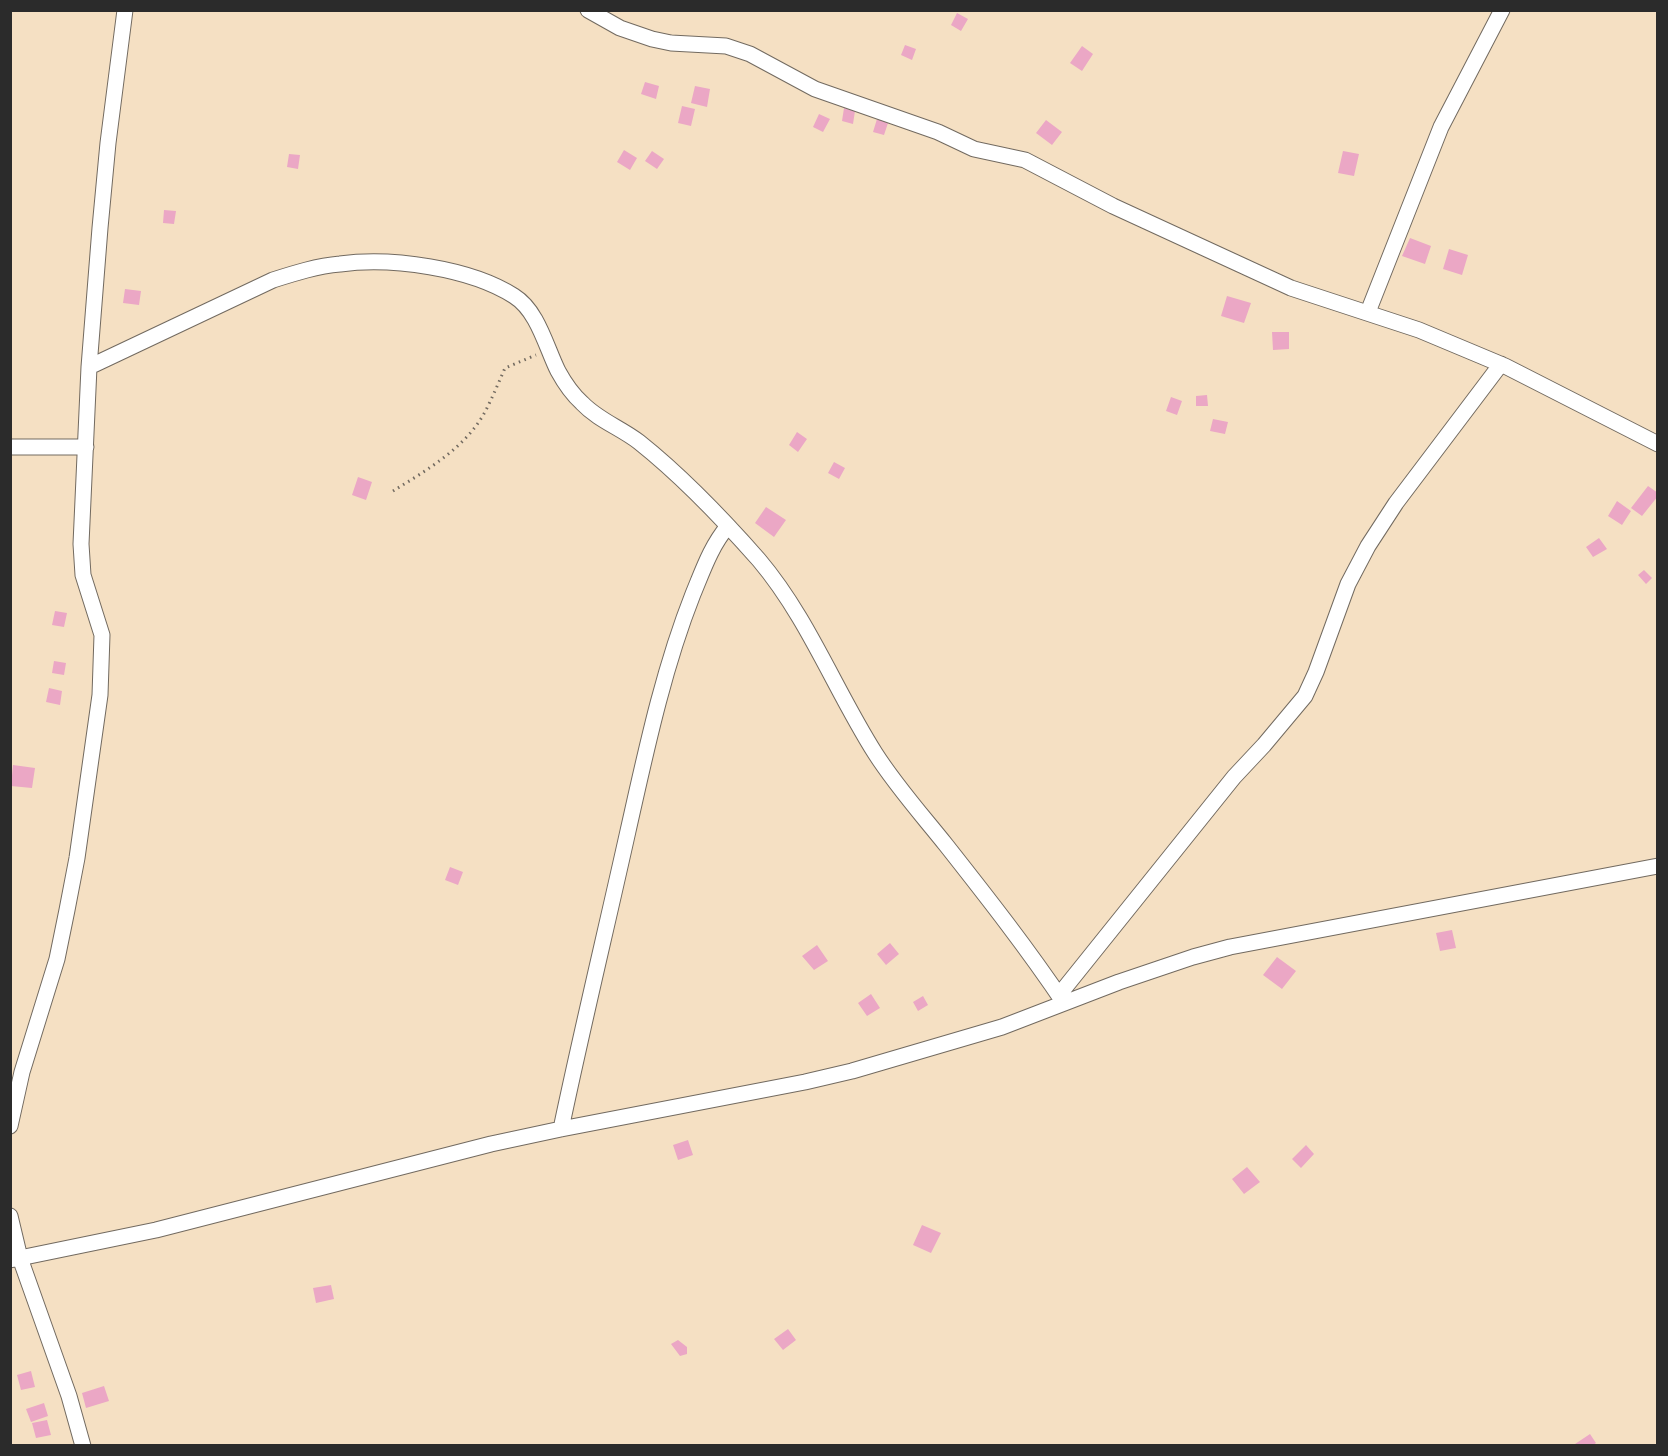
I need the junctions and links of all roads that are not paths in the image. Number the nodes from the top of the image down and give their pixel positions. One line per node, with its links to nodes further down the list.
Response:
1 (125, 10): 6 (street)
2 (588, 10): 4 (street)
3 (1502, 10): 4 (street)
4 (1368, 312): 5 (street)
5 (1501, 364): 7 (street); 12 (street)
6 (89, 367): 9 (street); 10 (street)
7 (1658, 444)
8 (10, 447): 9 (street)
9 (86, 447): 13 (street)
10 (728, 526): 12 (street); 14 (street)
11 (1658, 866): 12 (street)
12 (1062, 999): 14 (street)
13 (10, 1126)
14 (561, 1129): 16 (street)
15 (10, 1216): 16 (street)
16 (15, 1259): 17 (street)
17 (83, 1446)

